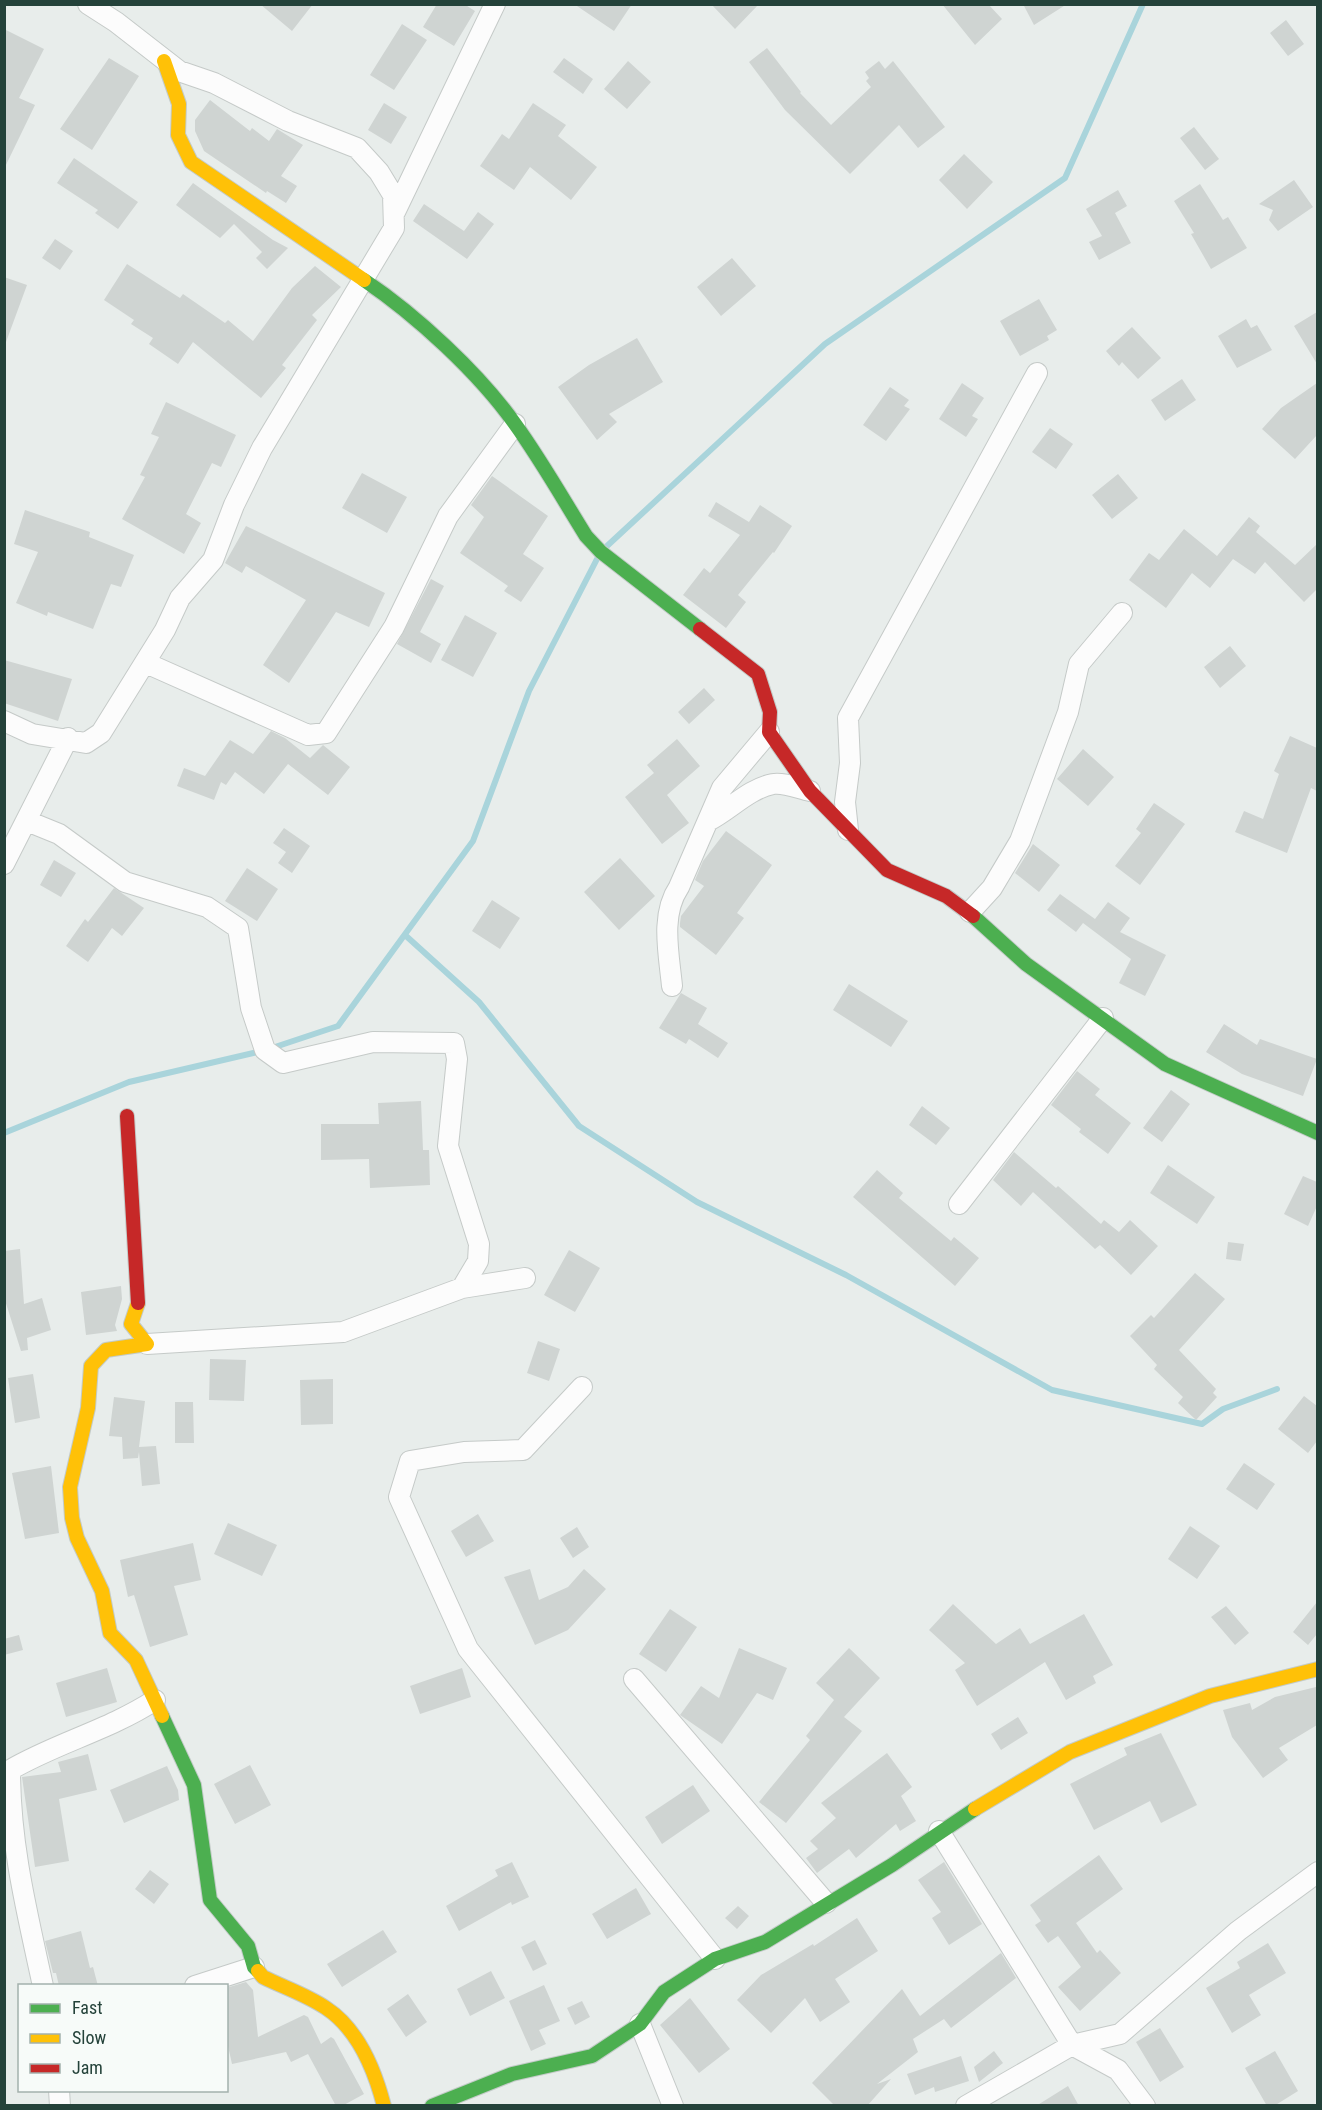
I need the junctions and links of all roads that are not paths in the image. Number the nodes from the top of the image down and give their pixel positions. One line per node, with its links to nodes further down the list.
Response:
1 (88, 4): 3 (street)
2 (495, 4): 4 (street)
3 (164, 61): 4 (street); 5 (street)
4 (395, 212): 5 (street)
5 (364, 279): 7 (street); 9 (street)
6 (1037, 373): 16 (street)
7 (515, 424): 9 (street); 11 (street)
8 (1122, 613): 18 (street)
9 (146, 663): 12 (street)
10 (4, 721): 12 (street)
11 (769, 732): 13 (street); 14 (street)
12 (68, 738): 15 (street)
13 (810, 791): 14 (street); 16 (street)
14 (708, 821): 19 (street)
15 (27, 822): 17 (street); 25 (street)
16 (848, 830): 18 (street)
17 (4, 864)
18 (970, 912): 20 (street)
19 (672, 987)
20 (1103, 1018): 22 (street); 23 (street)
21 (127, 1116): 26 (street)
22 (1317, 1133)
23 (958, 1204)
24 (525, 1278): 25 (street)
25 (462, 1288): 26 (street)
26 (147, 1344): 30 (street)
27 (582, 1387): 34 (street)
28 (1317, 1669): 31 (street)
29 (634, 1679): 33 (street)
30 (155, 1700): 35 (street); 36 (street)
31 (939, 1831): 33 (street); 39 (street)
32 (1317, 1872): 39 (street)
33 (826, 1903): 34 (street)
34 (715, 1959): 38 (street)
35 (254, 1967): 37 (street); 41 (street)
36 (44, 1984)
37 (201, 1984)
38 (640, 2024): 40 (street); 42 (street)
39 (1072, 2045): 43 (street); 44 (street)
40 (432, 2105)
41 (384, 2106)
42 (673, 2106)
43 (966, 2106)
44 (1145, 2106)

